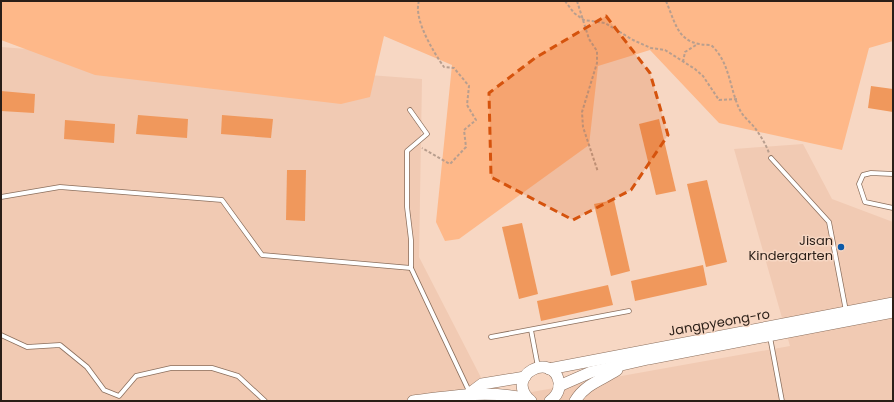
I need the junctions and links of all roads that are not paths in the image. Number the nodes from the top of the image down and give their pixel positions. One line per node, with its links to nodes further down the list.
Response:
1 (410, 110): 6 (lane)
2 (771, 158): 10 (lane)
3 (893, 174): 5 (lane)
4 (1, 197): 6 (lane)
5 (893, 208)
6 (411, 268): 19 (lane)
7 (893, 303): 10 (street, Jangpyeong-ro)
8 (629, 311): 11 (lane)
9 (893, 312): 10 (street, Jangpyeong-ro)
10 (847, 316): 12 (street, Jangpyeong-ro)
11 (531, 330): 14 (lane); 16 (lane)
12 (770, 332): 15 (street, Jangpyeong-ro); 16 (street, Jangpyeong-ro); 27 (lane)
13 (1, 335): 23 (lane)
14 (491, 337)
15 (625, 364): 18 (street, Jangpyeong-ro); 26 (street)
16 (544, 368): 17 (street); 18 (street)
17 (525, 377): 19 (street); 21 (street)
18 (559, 386): 22 (street)
19 (470, 393): 20 (street); 24 (street)
20 (488, 396): 21 (street); 25 (street)
21 (530, 400)
22 (553, 400)
23 (265, 401)
24 (413, 401)
25 (502, 401)
26 (575, 401)
27 (782, 401)

